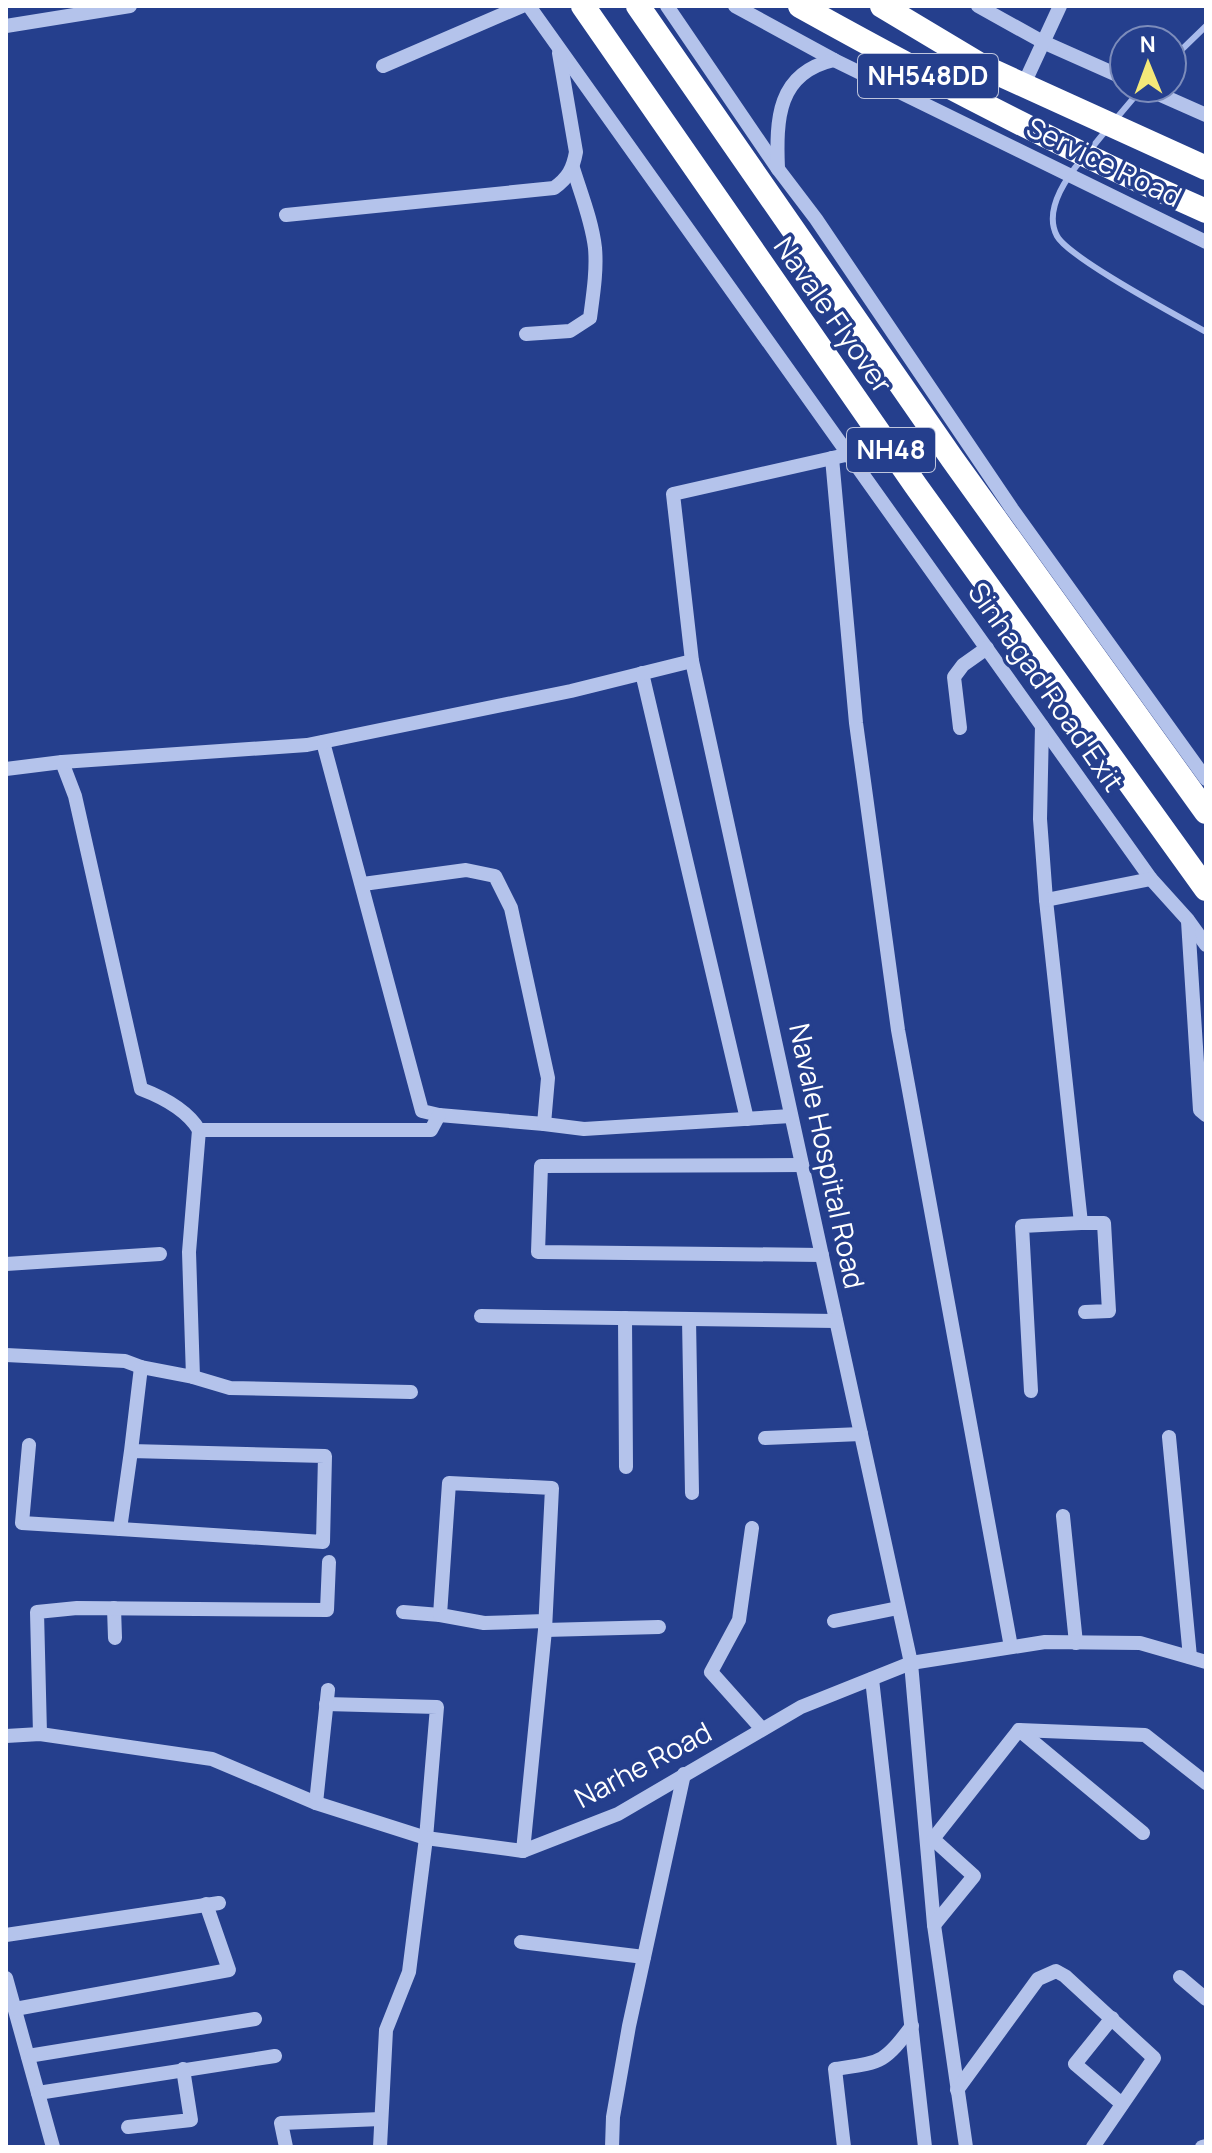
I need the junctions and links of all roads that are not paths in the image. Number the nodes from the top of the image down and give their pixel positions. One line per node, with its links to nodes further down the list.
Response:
1 (130, 6): 12 (street)
2 (522, 6): 16 (street)
3 (529, 6): 14 (street, Sinhagad Road Exit)
4 (583, 6): 44 (highway, Navale Flyover / NH48)
5 (638, 6): 41 (highway, Navale Flyover / NH48)
6 (667, 6): 24 (street)
7 (735, 6): 15 (street)
8 (800, 6): 21 (highway, NH548DD)
9 (882, 6): 18 (highway, NH548DD)
10 (978, 6): 13 (street)
11 (1060, 6): 13 (street)
12 (6, 26)
13 (1043, 42): 17 (street); 18 (street)
14 (558, 48): 22 (street); 30 (street, Sinhagad Road Exit)
15 (834, 60): 21 (street); 24 (street)
16 (383, 66)
17 (1108, 71)
18 (1023, 86): 23 (highway, NH548DD)
19 (1180, 104): 20 (street)
20 (1206, 115)
21 (984, 119): 25 (highway, NH548DD)
22 (573, 168): 27 (street); 29 (street)
23 (1206, 168)
24 (778, 169): 40 (street)
25 (1127, 189): 26 (highway, NH548DD); 28 (street, Service Road)
26 (1206, 211)
27 (286, 215)
28 (1206, 242)
29 (526, 334)
30 (850, 454): 31 (street); 32 (street, Sinhagad Road Exit)
31 (832, 458): 33 (street, Navale Hospital Road); 89 (street)
32 (987, 648): 35 (street, Sinhagad Road Exit); 36 (street)
33 (692, 661): 34 (street); 50 (street, Navale Hospital Road)
34 (642, 673): 37 (street); 51 (street)
35 (1042, 726): 42 (street, Sinhagad Road Exit); 45 (street)
36 (960, 728)
37 (323, 742): 38 (street); 43 (street)
38 (62, 762): 39 (street); 53 (street)
39 (6, 769)
40 (1206, 779)
41 (1206, 812)
42 (1151, 879): 45 (street); 46 (street, Sinhagad Road Exit)
43 (363, 884): 48 (street); 52 (street)
44 (1206, 889)
45 (1046, 900): 55 (street)
46 (1188, 920): 47 (street, Sinhagad Road Exit); 49 (street)
47 (1206, 945)
48 (439, 1115): 52 (street); 53 (street)
49 (1206, 1115)
50 (791, 1116): 51 (street); 54 (street, Navale Hospital Road)
51 (747, 1119): 52 (street)
52 (544, 1124)
53 (199, 1130): 66 (street)
54 (802, 1165): 57 (street, Navale Hospital Road); 57 (street)
55 (1081, 1223): 59 (street); 67 (street)
56 (160, 1254): 58 (street)
57 (822, 1255): 63 (street, Navale Hospital Road)
58 (6, 1264)
59 (1085, 1312)
60 (481, 1316): 61 (street)
61 (625, 1318): 62 (street); 74 (street)
62 (689, 1319): 63 (street); 75 (street)
63 (836, 1321): 69 (street, Navale Hospital Road)
64 (6, 1355): 65 (street)
65 (141, 1367): 66 (street); 73 (street)
66 (193, 1377): 68 (street)
67 (1031, 1391)
68 (411, 1392)
69 (861, 1434): 71 (street); 81 (street, Navale Hospital Road)
70 (1169, 1437): 90 (street)
71 (765, 1438)
72 (29, 1445): 78 (street)
73 (131, 1451): 78 (street); 78 (street)
74 (626, 1467)
75 (692, 1493)
76 (1063, 1516): 88 (street)
77 (752, 1528): 94 (street)
78 (120, 1529)
79 (329, 1562): 80 (street)
80 (114, 1608): 87 (street); 96 (street)
81 (898, 1608): 84 (street); 92 (street, Navale Hospital Road)
82 (403, 1612): 83 (street)
83 (440, 1615): 85 (street); 85 (street)
84 (834, 1621)
85 (545, 1626): 86 (street); 103 (street)
86 (659, 1627)
87 (115, 1638)
88 (1076, 1643): 89 (street, Narhe Road); 90 (street, Narhe Road)
89 (1011, 1647): 92 (street, Narhe Road)
90 (1190, 1657): 91 (street, Narhe Road)
91 (1206, 1662)
92 (911, 1663): 93 (street, Narhe Road); 104 (street, Navale Hospital Road)
93 (872, 1679): 94 (street, Narhe Road); 114 (street)
94 (762, 1729): 98 (street, Narhe Road)
95 (1019, 1730): 99 (street); 101 (street); 104 (street)
96 (40, 1734): 97 (street, Narhe Road); 100 (street, Narhe Road)
97 (6, 1736)
98 (684, 1774): 103 (street, Narhe Road); 107 (street)
99 (1206, 1783)
100 (316, 1803): 102 (street, Narhe Road); 102 (street)
101 (1143, 1833)
102 (426, 1838): 103 (street, Narhe Road); 121 (street)
103 (523, 1851)
104 (934, 1925): 118 (street, Navale Hospital Road)
105 (6, 1935): 111 (street)
106 (521, 1942): 107 (street)
107 (644, 1957): 126 (street)
108 (1180, 1977): 110 (street)
109 (6, 1978): 111 (street)
110 (1206, 1999)
111 (15, 2009): 115 (street)
112 (1112, 2018): 118 (street); 120 (street); 120 (street)
113 (255, 2019): 115 (street)
114 (912, 2026): 127 (street); 128 (street)
115 (28, 2056): 119 (street)
116 (275, 2056): 117 (street)
117 (183, 2069): 119 (street); 122 (street)
118 (957, 2090): 129 (street, Navale Hospital Road)
119 (38, 2093): 123 (street)
120 (1122, 2104): 130 (street)
121 (381, 2119): 124 (street); 125 (street)
122 (128, 2127)
123 (53, 2147)
124 (286, 2147)
125 (380, 2147)
126 (612, 2147)
127 (844, 2147)
128 (925, 2147)
129 (966, 2147)
130 (1093, 2147)

